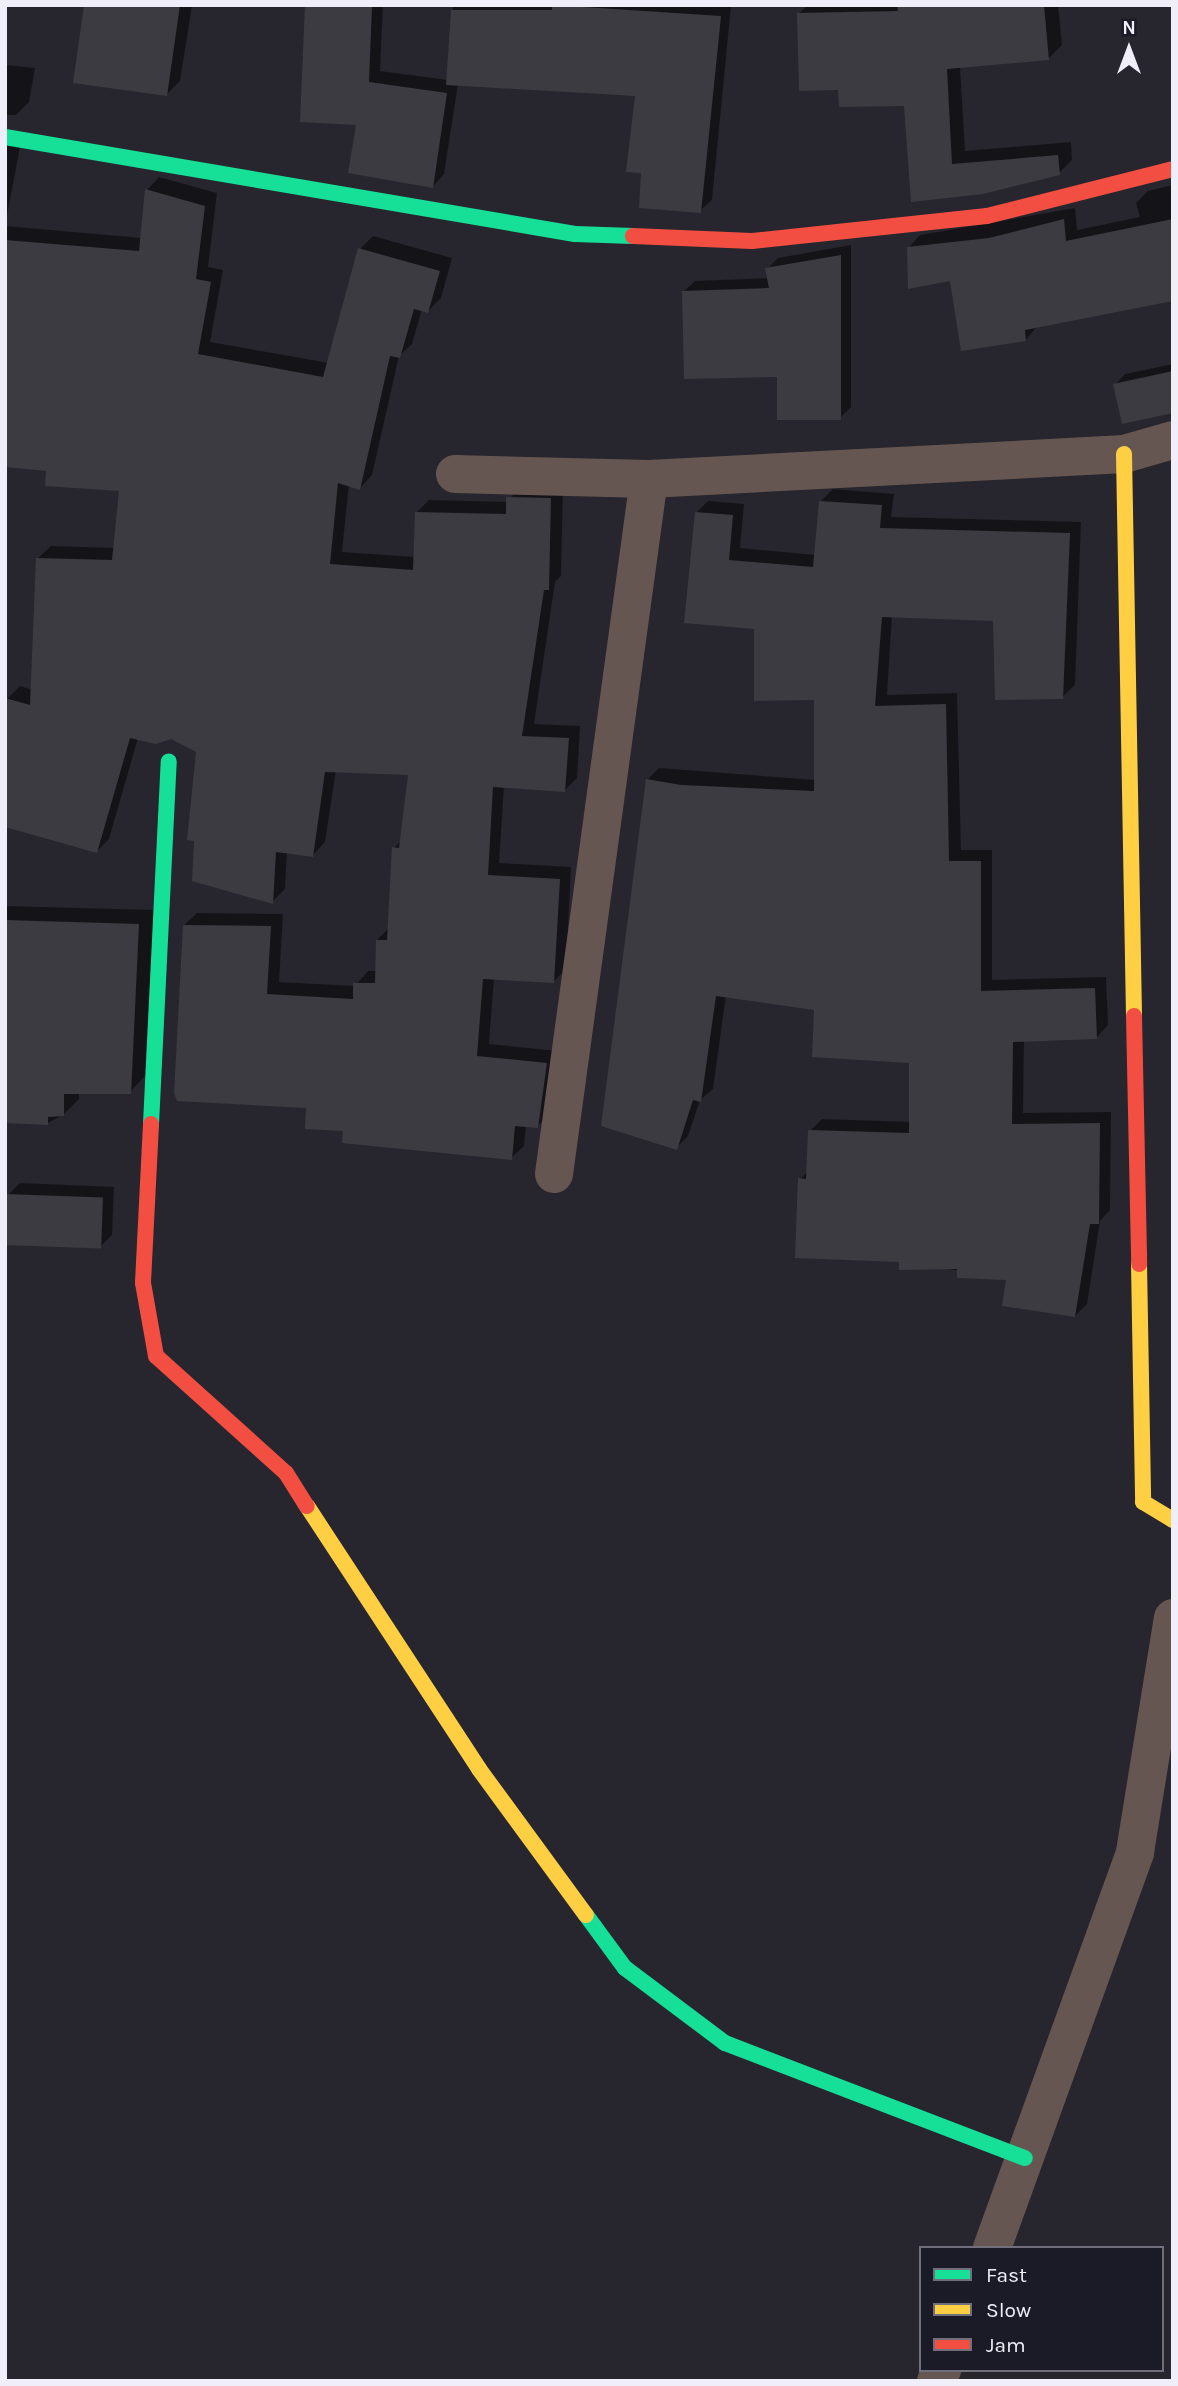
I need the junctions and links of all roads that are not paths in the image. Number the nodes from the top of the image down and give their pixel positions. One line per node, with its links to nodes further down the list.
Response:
1 (5, 137): 2 (street)
2 (1173, 169)
3 (1173, 440): 4 (street)
4 (1124, 454): 6 (street); 9 (street)
5 (455, 474): 6 (street)
6 (649, 479): 8 (street)
7 (169, 761): 11 (street)
8 (554, 1174)
9 (1173, 1520)
10 (1173, 1618): 11 (street)
11 (1024, 2158): 12 (street)
12 (993, 2246)

